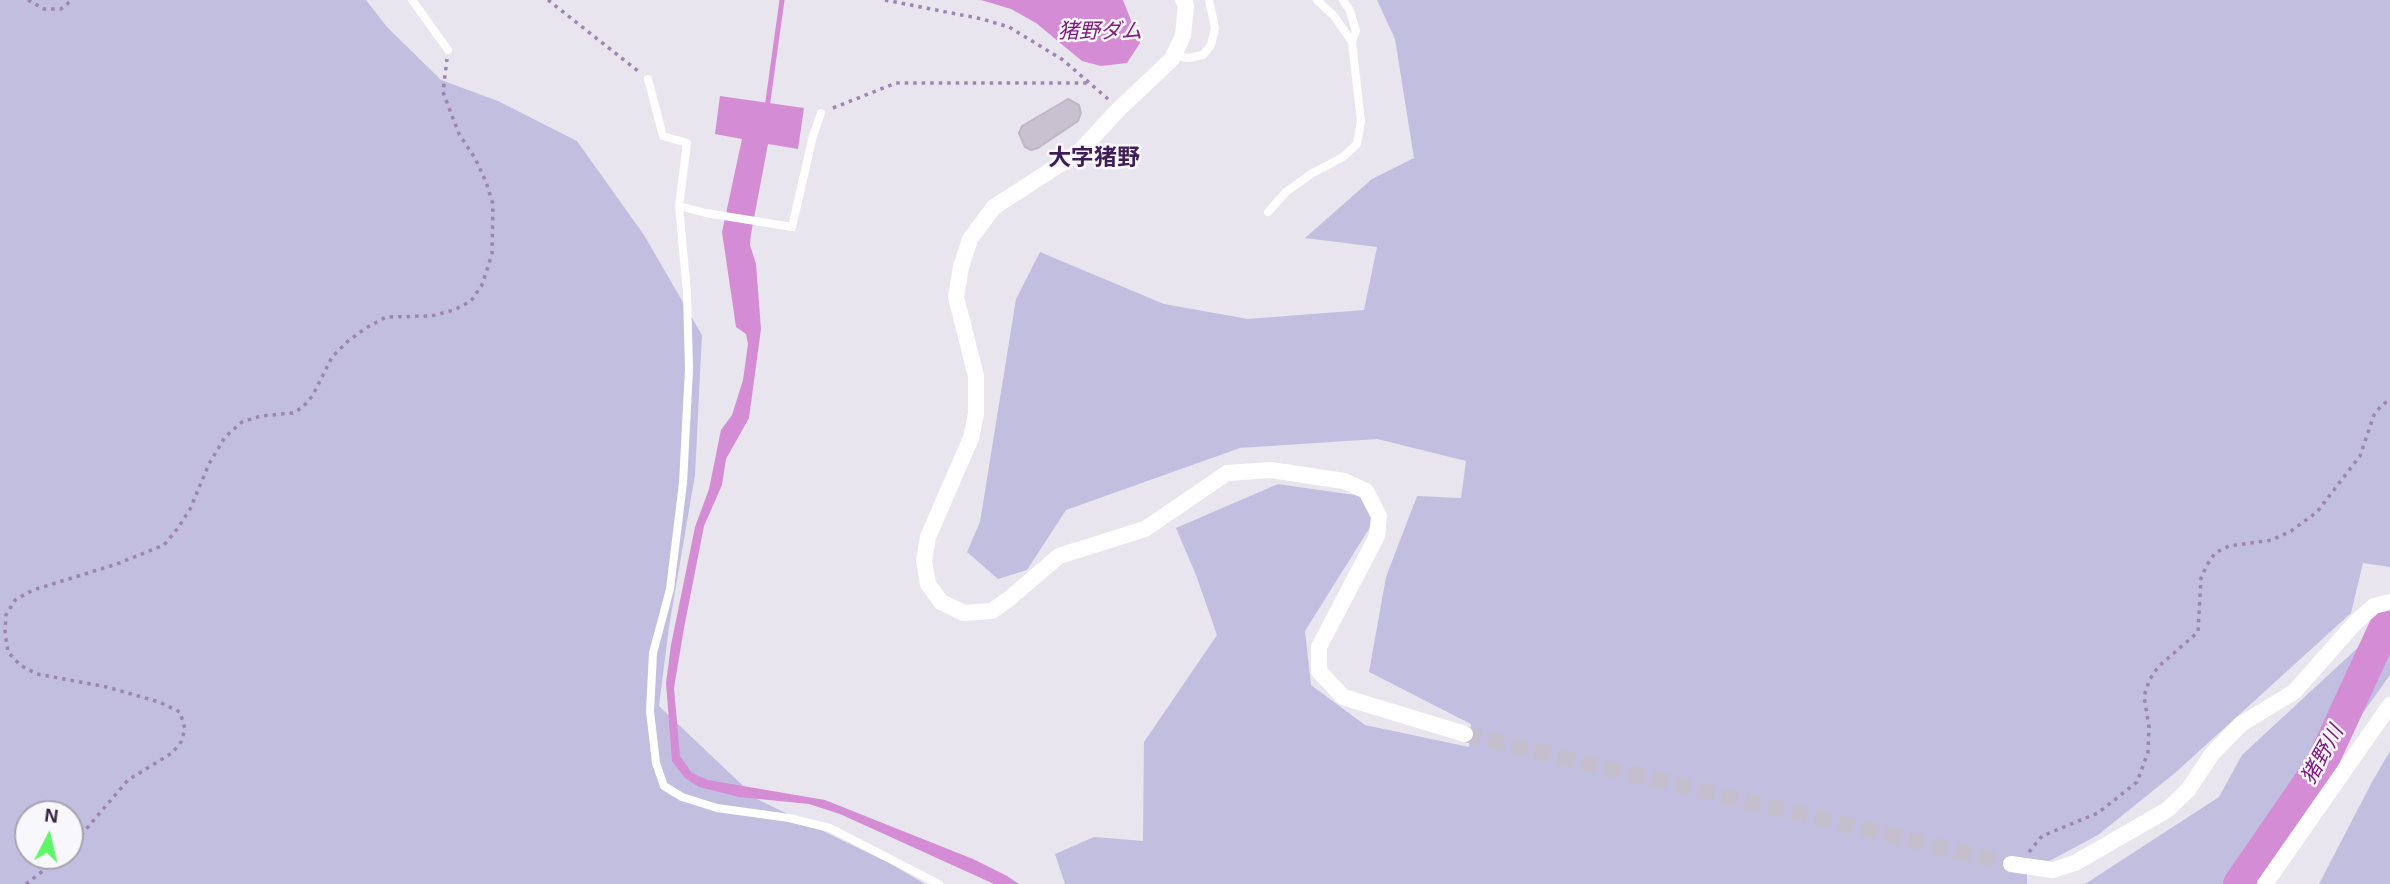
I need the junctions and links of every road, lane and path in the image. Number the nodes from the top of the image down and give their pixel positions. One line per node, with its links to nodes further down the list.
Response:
1 (28, 0): 2 (path)
2 (72, 0)
3 (412, 0): 11 (lane)
4 (548, 0): 13 (path)
5 (885, 0): 14 (path)
6 (1183, 0): 12 (street)
7 (1209, 0): 12 (lane)
8 (1317, 0): 10 (lane)
9 (1343, 0): 10 (lane)
10 (1352, 42): 18 (lane)
11 (448, 50): 23 (path)
12 (1174, 55): 15 (street)
13 (648, 79): 17 (lane)
14 (1089, 83): 15 (path); 16 (path)
15 (1119, 109): 22 (street)
16 (821, 113): 17 (lane)
17 (679, 206): 27 (lane)
18 (1268, 212)
19 (2390, 399): 24 (path)
20 (2390, 602): 24 (street)
21 (2390, 705): 28 (street)
22 (1465, 734)
23 (84, 832)
24 (2018, 866)
25 (44, 870): 26 (path)
26 (26, 884)
27 (939, 884)
28 (2265, 884)

